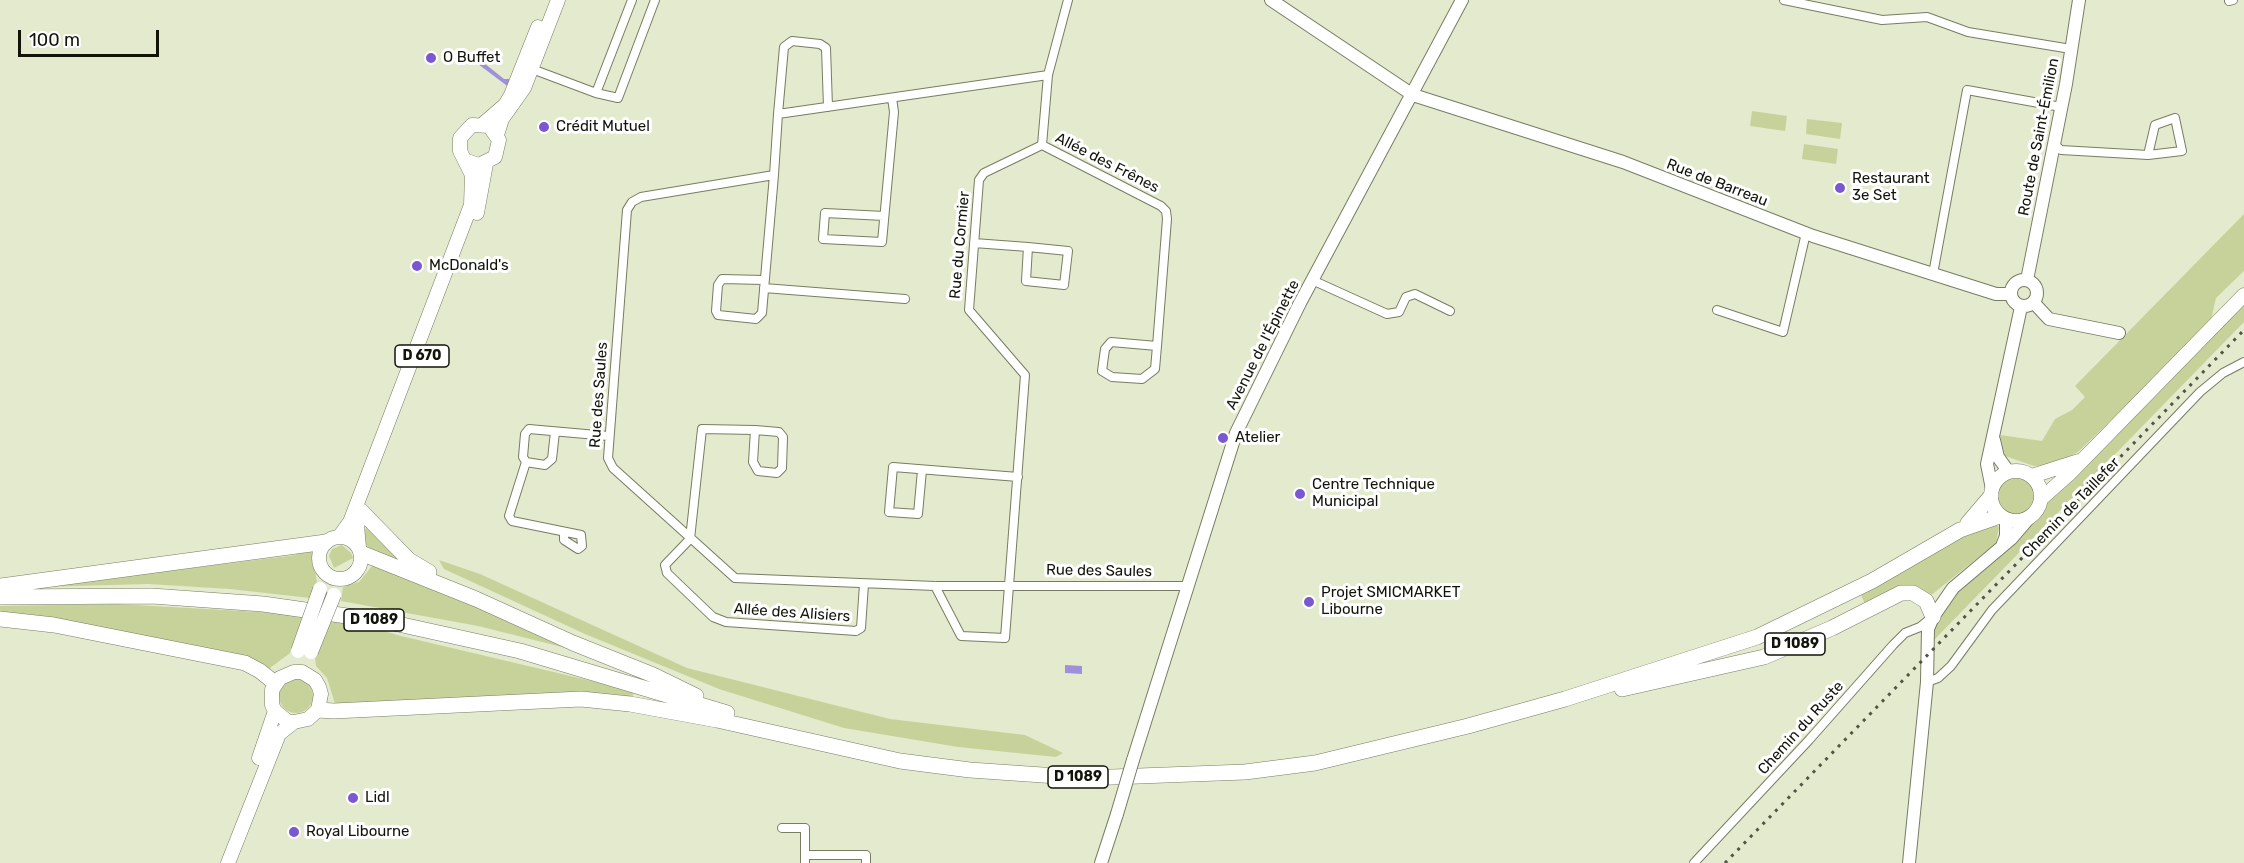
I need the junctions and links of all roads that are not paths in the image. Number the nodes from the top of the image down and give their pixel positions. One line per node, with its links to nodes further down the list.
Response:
1 (549, 0): 19 (main road)
2 (558, 0): 11 (main road)
3 (632, 0): 13 (street)
4 (655, 0): 13 (street)
5 (1068, 0): 12 (street)
6 (1271, 0): 14 (street, Rue de Barreau)
7 (1462, 0): 14 (street, Avenue de l'Épinette)
8 (1784, 0): 10 (street)
9 (2079, 0): 10 (street, Route de Saint-Émilion)
10 (2071, 49): 17 (street, Route de Saint-Émilion)
11 (532, 69): 13 (street); 20 (main road)
12 (1048, 75): 15 (street); 22 (street)
13 (596, 93)
14 (1413, 95): 28 (street, Rue de Barreau); 32 (street, Avenue de l'Épinette)
15 (892, 98): 16 (street); 27 (street)
16 (828, 107): 18 (street); 18 (street)
17 (2061, 107): 21 (street, Route de Saint-Émilion); 31 (street)
18 (778, 114): 26 (street)
19 (483, 124): 20 (main road); 24 (main road)
20 (497, 135): 25 (main road)
21 (2054, 144): 23 (street); 33 (street, Route de Saint-Émilion)
22 (1042, 145): 29 (street, Rue du Cormier); 43 (street, Allée des Frênes)
23 (2148, 154): 23 (street)
24 (467, 161): 25 (main road); 62 (main road, D 670)
25 (486, 164): 57 (main road, D 670)
26 (774, 175): 34 (street); 47 (street, Rue des Saules)
27 (884, 216): 27 (street)
28 (1806, 233): 31 (street, Rue de Barreau); 40 (street)
29 (974, 243): 30 (street); 54 (street, Rue du Cormier)
30 (1028, 247): 30 (street)
31 (1933, 274): 35 (street, Rue de Barreau)
32 (1312, 280): 41 (street); 71 (street, Avenue de l'Épinette)
33 (2027, 280): 35 (street); 38 (street)
34 (764, 284): 34 (street); 37 (street)
35 (2011, 294): 39 (street)
36 (2244, 295): 50 (main road)
37 (905, 299)
38 (2034, 303): 39 (street); 42 (street)
39 (2021, 307): 48 (street)
40 (1717, 310)
41 (1450, 311)
42 (2119, 333)
43 (1157, 346): 43 (street, Allée des Frênes)
44 (2244, 362): 79 (street, Chemin de Taillefer)
45 (755, 430): 45 (street); 63 (street)
46 (555, 432): 47 (street); 49 (street); 49 (street)
47 (608, 436): 63 (street, Rue des Saules)
48 (1993, 439): 52 (street); 55 (street)
49 (526, 462): 61 (street)
50 (2079, 462): 53 (main road); 56 (main road)
51 (922, 470): 51 (street); 54 (street)
52 (2008, 471): 53 (main road); 55 (main road)
53 (2032, 476): 56 (main road)
54 (1018, 477): 68 (street, Rue du Cormier)
55 (1991, 492): 58 (main road); 60 (highway, D 1089)
56 (2042, 498): 59 (main road)
57 (362, 512): 65 (main road, D 670); 73 (highway)
58 (2003, 518): 59 (main road); 60 (highway, D 1089); 64 (street)
59 (2030, 518): 64 (street)
60 (1960, 530): 80 (highway, D 1089)
61 (564, 533)
62 (332, 539): 65 (main road); 66 (main road); 69 (highway)
63 (690, 539): 67 (street, Rue des Saules); 67 (street, Allée des Alisiers)
64 (2002, 546): 74 (street)
65 (360, 550): 66 (main road); 73 (highway)
66 (332, 577): 76 (main road, bridge); 76 (main road, bridge)
67 (864, 584): 70 (street, Rue des Saules)
68 (1010, 584): 70 (street, Rue des Saules); 70 (street); 71 (street, Rue des Saules)
69 (0, 586)
70 (935, 586)
71 (1187, 586): 91 (street, Avenue de l'Épinette, bridge)
72 (0, 597): 83 (highway, D 1089)
73 (476, 599): 83 (highway)
74 (1933, 617): 79 (street); 80 (highway, D 1089); 92 (street, Chemin du Ruste)
75 (0, 619): 78 (highway)
76 (305, 652): 77 (main road); 78 (main road)
77 (309, 675): 78 (main road); 81 (main road)
78 (281, 679): 82 (main road)
79 (1927, 682): 93 (street)
80 (1565, 699): 85 (highway, D 1089)
81 (318, 710): 84 (main road); 85 (highway)
82 (275, 711): 84 (main road); 88 (main road)
83 (736, 716): 85 (highway, D 1089)
84 (294, 722): 89 (main road)
85 (842, 747)
86 (782, 828): 87 (street)
87 (805, 859): 90 (street)
88 (218, 863)
89 (228, 863)
90 (866, 863)
91 (1101, 863)
92 (1694, 863)
93 (1909, 863)

